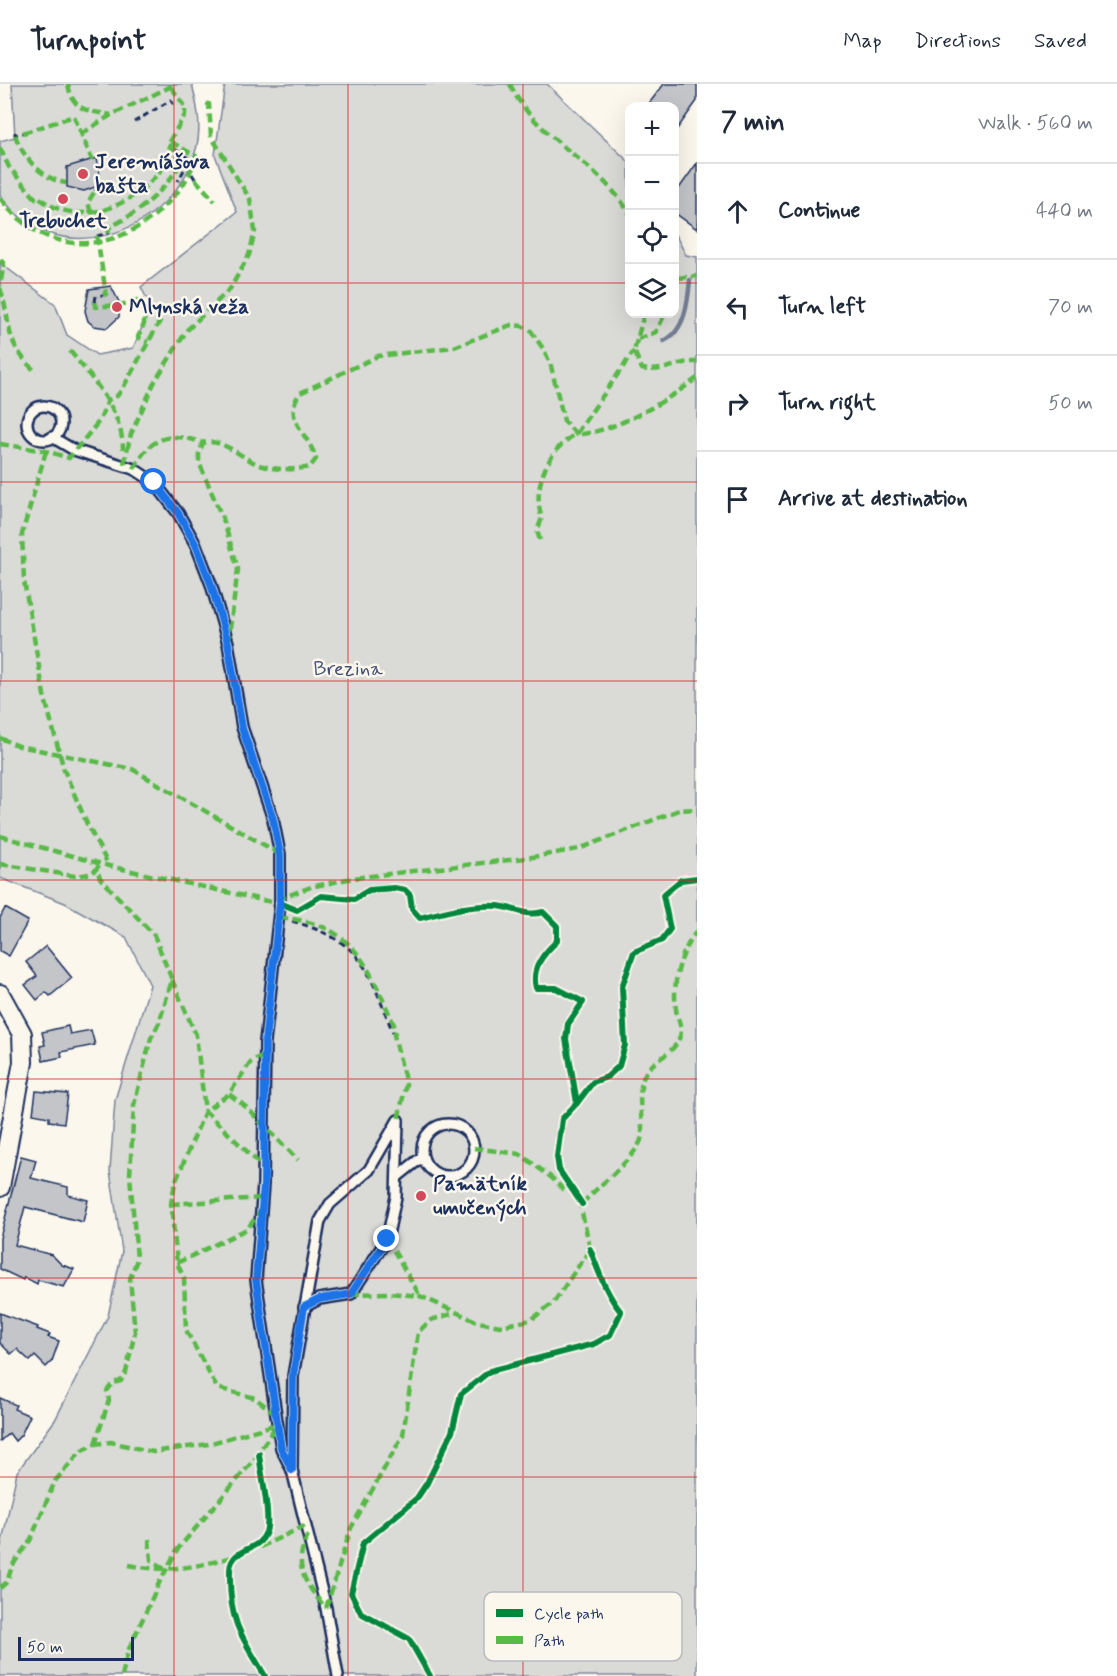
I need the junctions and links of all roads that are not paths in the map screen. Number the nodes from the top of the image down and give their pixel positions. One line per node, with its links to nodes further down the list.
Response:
1 (52, 437): 7 (lane)
2 (0, 994): 5 (street)
3 (422, 1157): 3 (lane); 4 (lane)
4 (397, 1177): 6 (lane); 6 (lane)
5 (0, 1187)
6 (304, 1307): 7 (lane)
7 (292, 1470): 8 (lane)
8 (338, 1676)

